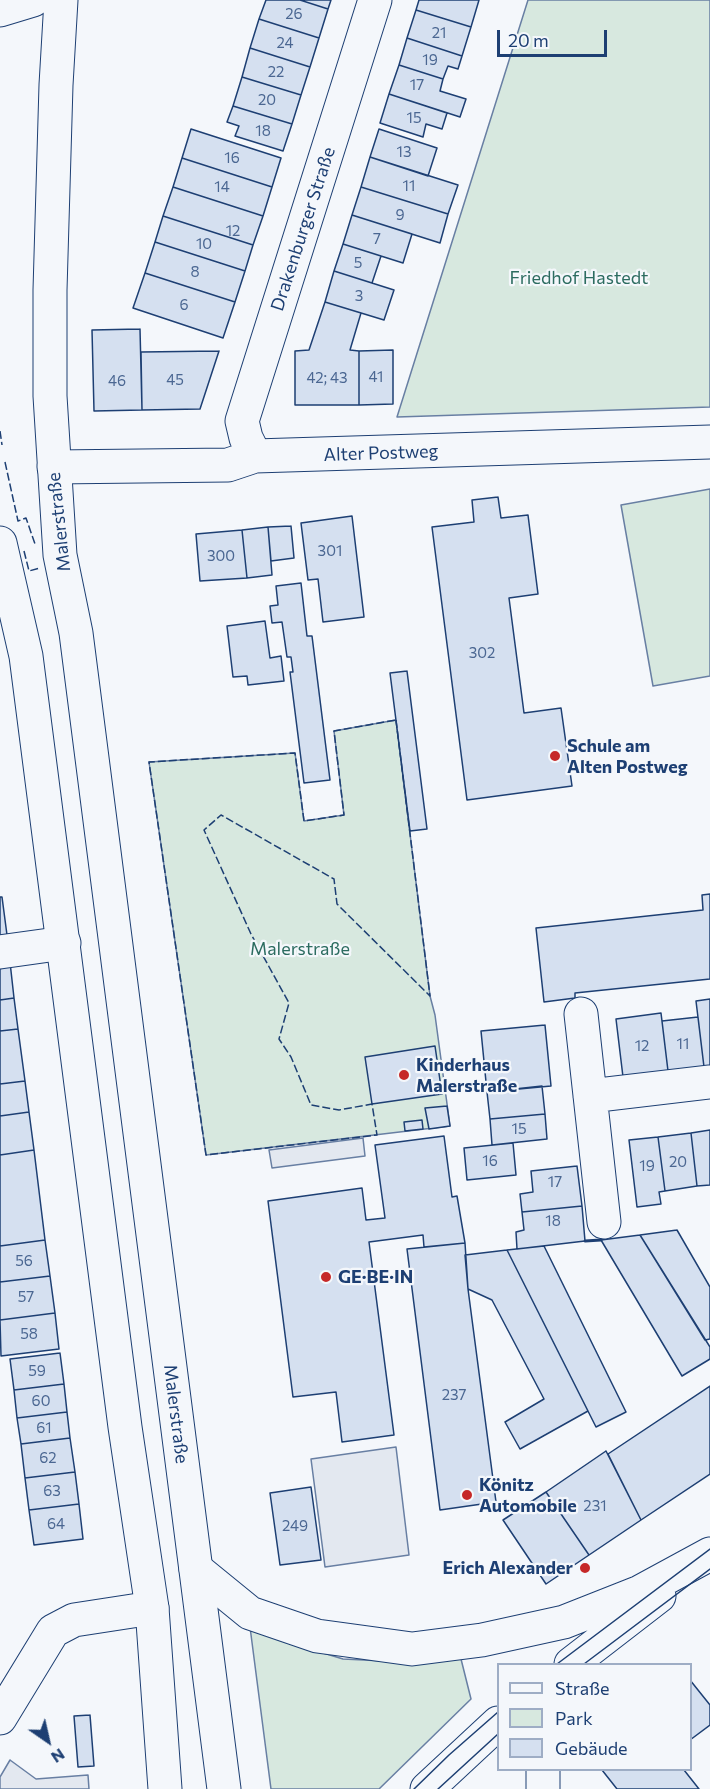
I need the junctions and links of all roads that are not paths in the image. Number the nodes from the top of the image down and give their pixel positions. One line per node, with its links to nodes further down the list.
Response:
1 (33, 0): 4 (main road)
2 (61, 0): 7 (main road, Malerstraße)
3 (375, 0): 6 (main road, Drakenburger Straße)
4 (0, 10)
5 (710, 442): 6 (main road, Alter Postweg)
6 (255, 456): 7 (main road, Alter Postweg)
7 (54, 467): 16 (main road, Malerstraße)
8 (0, 543): 9 (main road)
9 (64, 943): 10 (main road); 17 (main road)
10 (0, 952)
11 (581, 1014): 13 (main road)
12 (710, 1082): 13 (main road)
13 (590, 1096): 14 (main road)
14 (604, 1222)
15 (710, 1555): 16 (main road); 18 (main road)
16 (196, 1569): 24 (main road, Malerstraße)
17 (152, 1608): 19 (main road); 23 (main road)
18 (574, 1663)
19 (10, 1677): 20 (main road)
20 (0, 1718)
21 (497, 1724): 25 (main road)
22 (543, 1771): 26 (main road)
23 (165, 1789)
24 (224, 1789)
25 (427, 1789)
26 (543, 1789)

